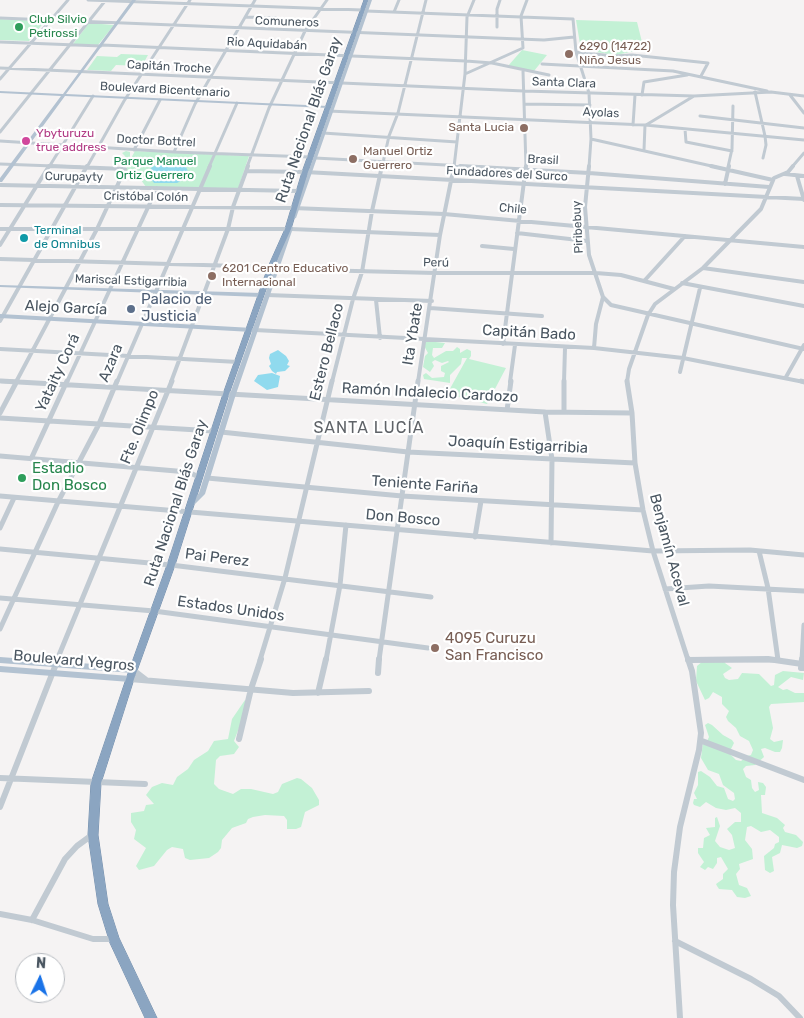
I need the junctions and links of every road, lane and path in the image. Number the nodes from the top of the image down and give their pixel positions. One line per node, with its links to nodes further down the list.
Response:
1 (68, 0): 26 (street)
2 (88, 0): 12 (street)
3 (190, 0): 14 (street)
4 (255, 0): 15 (street)
5 (327, 0): 16 (street, Fte. Olimpo)
6 (368, 0): 17 (highway, Ruta Nacional Blás Garay)
7 (399, 0): 18 (street)
8 (426, 0): 19 (street, Estero Bellaco)
9 (474, 0): 20 (street, Ita Ybate)
10 (500, 0): 21 (street)
11 (527, 0): 23 (street)
12 (105, 1): 13 (street); 27 (street)
13 (134, 1): 14 (street); 28 (main road)
14 (187, 4): 15 (street); 29 (street)
15 (251, 6): 16 (street); 22 (street)
16 (322, 9): 17 (street); 32 (street, Fte. Olimpo)
17 (364, 11): 18 (street); 33 (highway, Ruta Nacional Blás Garay)
18 (394, 12): 19 (street)
19 (422, 13): 20 (street); 34 (street, Estero Bellaco)
20 (468, 14): 21 (street); 36 (street, Ita Ybate)
21 (496, 15): 23 (street); 30 (street)
22 (246, 16): 25 (street); 31 (street)
23 (522, 16): 35 (street, Piribebuy); 38 (street)
24 (0, 18): 26 (street, Comuneros)
25 (276, 18)
26 (50, 20): 27 (street, Comuneros); 40 (street)
27 (88, 22): 28 (street, Comuneros); 42 (street)
28 (118, 23): 29 (street, Comuneros); 43 (main road)
29 (172, 25): 31 (street, Comuneros); 44 (street)
30 (497, 27)
31 (240, 28): 32 (street, Comuneros); 45 (street)
32 (305, 31): 33 (street, Comuneros); 47 (street, Fte. Olimpo)
33 (356, 33): 34 (street, Comuneros); 48 (highway, Ruta Nacional Blás Garay)
34 (417, 36): 36 (street, Comuneros); 49 (street, Estero Bellaco)
35 (574, 37): 37 (street, Comuneros); 41 (street, Piribebuy)
36 (467, 38): 38 (street, Comuneros); 50 (street, Ita Ybate)
37 (566, 38): 38 (street, Comuneros); 41 (street)
38 (522, 39): 51 (street)
39 (0, 42): 40 (street, Rio Aquidabán)
40 (31, 43): 42 (street, Rio Aquidabán); 55 (street)
41 (574, 44): 46 (street, Piribebuy)
42 (70, 45): 43 (street, Rio Aquidabán); 56 (street)
43 (102, 46): 44 (street, Rio Aquidabán); 57 (main road)
44 (157, 47): 45 (street, Rio Aquidabán); 59 (street)
45 (226, 51): 47 (street, Rio Aquidabán); 64 (street)
46 (576, 52): 53 (street, Piribebuy); 63 (street)
47 (293, 54): 48 (street, Rio Aquidabán); 66 (street, Fte. Olimpo)
48 (349, 57): 49 (street, Rio Aquidabán); 67 (highway, Ruta Nacional Blás Garay)
49 (410, 59): 50 (street, Rio Aquidabán); 68 (street, Estero Bellaco)
50 (466, 61): 51 (street, Rio Aquidabán); 60 (street, Ita Ybate)
51 (492, 63): 58 (street, Rio Aquidabán); 60 (street)
52 (542, 64): 53 (street)
53 (580, 65): 61 (street); 74 (street, Piribebuy)
54 (0, 68): 55 (street, Capitán Troche)
55 (10, 68): 56 (street, Capitán Troche); 65 (street)
56 (50, 70): 57 (street, Capitán Troche); 75 (street)
57 (82, 71): 59 (street, Capitán Troche); 79 (main road)
58 (522, 71): 62 (street, Rio Aquidabán); 70 (street)
59 (140, 74): 64 (street, Capitán Troche); 83 (street)
60 (466, 74): 69 (street, Ita Ybate)
61 (694, 74): 63 (street); 77 (street)
62 (549, 75)
63 (701, 76): 72 (street)
64 (210, 78): 66 (street, Capitán Troche); 85 (street)
65 (0, 79)
66 (281, 81): 67 (street, Capitán Troche); 90 (street, Fte. Olimpo)
67 (340, 84): 68 (street, Santa Clara); 91 (highway, Ruta Nacional Blás Garay)
68 (403, 86): 69 (street, Santa Clara); 92 (street, Estero Bellaco)
69 (464, 89): 70 (street, Santa Clara); 94 (street, Ita Ybate)
70 (524, 91): 74 (street, Santa Clara); 86 (street)
71 (755, 92): 72 (street, Santa Clara); 80 (street, Santa Clara); 99 (street)
72 (771, 92): 78 (street, Santa Clara)
73 (0, 93): 75 (main road, Boulevard Bicentenario)
74 (589, 93): 76 (street, Santa Clara); 88 (street, Piribebuy)
75 (29, 94): 79 (main road, Boulevard Bicentenario); 104 (street)
76 (635, 94): 77 (street, Santa Clara); 100 (street)
77 (642, 95): 80 (street, Santa Clara)
78 (790, 95): 81 (street, Santa Clara); 93 (street)
79 (63, 96): 82 (main road, Boulevard Bicentenario); 113 (main road)
80 (694, 96): 101 (street)
81 (804, 96)
82 (92, 98): 83 (main road, Boulevard Bicentenario); 114 (street)
83 (125, 99): 84 (main road, Boulevard Bicentenario); 115 (street)
84 (159, 101): 85 (main road, Boulevard Bicentenario); 116 (street)
85 (196, 103): 87 (main road, Boulevard Bicentenario); 119 (street)
86 (524, 104): 88 (street); 96 (street)
87 (236, 105): 90 (main road, Boulevard Bicentenario); 121 (street, Azara)
88 (590, 105): 98 (street, Piribebuy)
89 (733, 106): 97 (street)
90 (270, 107): 91 (main road, Boulevard Bicentenario); 122 (street, Fte. Olimpo)
91 (330, 109): 92 (street, Ayolas); 105 (main road); 123 (highway, Ruta Nacional Blás Garay)
92 (398, 113): 94 (street, Ayolas); 107 (street, Estero Bellaco)
93 (804, 113)
94 (460, 116): 96 (street, Ayolas); 112 (street, Ita Ybate)
95 (700, 116): 97 (street)
96 (525, 120): 98 (street, Ayolas); 131 (street)
97 (734, 120): 99 (street); 106 (street)
98 (590, 123): 100 (street, Ayolas); 109 (street, Piribebuy)
99 (762, 123): 102 (street); 108 (street)
100 (633, 125): 101 (street, Ayolas)
101 (645, 125): 103 (street, Ayolas); 117 (street)
102 (804, 128)
103 (685, 129): 106 (street, Ayolas); 118 (street)
104 (0, 132)
105 (323, 133): 107 (street); 123 (main road)
106 (733, 133): 108 (street, Ayolas); 118 (street)
107 (389, 136): 112 (street); 125 (street, Estero Bellaco)
108 (765, 136): 110 (street, Ayolas); 124 (street)
109 (591, 139): 117 (street); 135 (street, Piribebuy)
110 (804, 140)
111 (0, 141): 113 (street, Doctor Bottrel)
112 (457, 142): 128 (street, Ita Ybate)
113 (28, 143): 114 (street, Doctor Bottrel); 127 (main road)
114 (63, 145): 115 (street, Doctor Bottrel); 129 (street)
115 (97, 148): 116 (street, Doctor Bottrel); 130 (street)
116 (134, 150): 119 (street, Doctor Bottrel)
117 (644, 150): 132 (street)
118 (732, 151): 132 (street)
119 (174, 152): 121 (street, Doctor Bottrel)
120 (804, 153): 136 (street)
121 (214, 154): 122 (street, Doctor Bottrel); 150 (street, Azara)
122 (252, 156): 123 (street, Doctor Bottrel); 133 (street, Fte. Olimpo)
123 (312, 157): 125 (street, Brasil); 134 (highway, Ruta Nacional Blás Garay)
124 (762, 158)
125 (384, 161): 128 (street, Brasil); 139 (street, Estero Bellaco)
126 (0, 164): 127 (street)
127 (12, 165): 129 (street); 142 (main road)
128 (454, 165): 131 (street, Brasil); 141 (street, Ita Ybate)
129 (50, 166): 130 (street); 145 (street)
130 (86, 167): 146 (street); 148 (street)
131 (526, 169): 135 (street, Brasil); 143 (street)
132 (728, 170): 140 (street); 144 (street)
133 (246, 171): 134 (street, Fundadores del Surco); 152 (street, Fte. Olimpo)
134 (307, 173): 139 (street, Fundadores del Surco); 153 (highway, Ruta Nacional Blás Garay); 163 (main road)
135 (589, 173): 144 (street, Brasil); 151 (street, Piribebuy)
136 (785, 174): 137 (street); 140 (street)
137 (797, 176): 138 (street); 155 (street)
138 (804, 176)
139 (381, 177): 141 (street, Fundadores del Surco); 164 (street, Estero Bellaco)
140 (773, 180): 147 (street, Benjamín Aceval)
141 (451, 181): 143 (street, Fundadores del Surco); 165 (street, Ita Ybate)
142 (0, 183): 145 (street, Curupayty)
143 (522, 184): 151 (street, Fundadores del Surco); 166 (street)
144 (725, 184): 147 (street, Brasil)
145 (37, 186): 146 (street, Curupayty); 157 (street)
146 (75, 187): 148 (street, Curupayty); 158 (street)
147 (769, 187): 154 (street, Benjamín Aceval)
148 (115, 188): 149 (street, Curupayty); 159 (street)
149 (157, 188): 150 (street, Curupayty); 161 (street, Yataity Corá)
150 (199, 189): 152 (street, Curupayty); 162 (street, Azara)
151 (586, 189): 154 (street, Fundadores del Surco); 167 (street, Piribebuy)
152 (240, 190): 153 (street, Curupayty); 160 (street, Fte. Olimpo)
153 (298, 192): 163 (highway, Ruta Nacional Blás Garay)
154 (766, 196): 155 (street, Fundadores del Surco); 181 (street, Benjamín Aceval)
155 (804, 199)
156 (0, 206): 157 (street, Cristóbal Colón)
157 (24, 206): 158 (street, Cristóbal Colón); 169 (street)
158 (64, 206): 159 (street, Cristóbal Colón); 170 (street)
159 (106, 207): 161 (street, Cristóbal Colón); 171 (street)
160 (233, 207): 162 (street, Cristóbal Colón); 163 (street, Cristóbal Colón); 174 (street, Fte. Olimpo)
161 (147, 208): 162 (street, Cristóbal Colón); 172 (street, Yataity Corá)
162 (190, 208): 173 (street, Azara)
163 (295, 208): 164 (street, Chile); 175 (highway, Ruta Nacional Blás Garay)
164 (372, 211): 165 (street, Chile); 176 (street, Estero Bellaco)
165 (444, 214): 166 (street, Chile); 178 (street, Ita Ybate)
166 (518, 220): 167 (street, Chile); 177 (street)
167 (586, 226): 179 (street, Chile); 180 (street, Piribebuy)
168 (0, 229): 169 (street)
169 (11, 229): 170 (street); 182 (street)
170 (52, 229): 171 (street); 187 (street)
171 (97, 229): 172 (street); 188 (street)
172 (139, 229): 173 (street); 189 (street, Yataity Corá)
173 (183, 229): 174 (street); 190 (street, Azara)
174 (228, 229): 175 (street); 191 (street, Fte. Olimpo)
175 (289, 229): 176 (street); 192 (highway, Ruta Nacional Blás Garay)
176 (369, 232): 178 (street); 194 (street, Estero Bellaco)
177 (516, 233): 180 (street); 185 (street)
178 (440, 235): 195 (street, Ita Ybate)
179 (685, 236): 181 (street, Chile); 198 (street)
180 (587, 241): 197 (street, Piribebuy)
181 (730, 241): 184 (street, Chile); 193 (street, Benjamín Aceval)
182 (0, 246)
183 (482, 246): 185 (street)
184 (804, 247)
185 (514, 249): 196 (street)
186 (0, 259): 187 (street, Perú)
187 (34, 260): 188 (street, Perú); 202 (street)
188 (78, 262): 189 (street, Perú); 203 (street)
189 (122, 263): 190 (street, Perú); 206 (street, Yataity Corá)
190 (166, 264): 191 (street, Perú); 207 (street, Azara)
191 (214, 266): 192 (street, Perú); 208 (street, Fte. Olimpo)
192 (274, 268): 194 (street, Perú); 209 (highway, Ruta Nacional Blás Garay)
193 (703, 268): 199 (street); 200 (street, Benjamín Aceval)
194 (362, 272): 195 (street, Perú); 211 (street, Estero Bellaco)
195 (436, 273): 196 (street, Perú); 213 (street, Ita Ybate)
196 (512, 273): 197 (street, Perú); 218 (street)
197 (596, 273): 198 (street, Perú); 210 (street, Piribebuy)
198 (645, 280): 205 (street, Perú)
199 (804, 282)
200 (682, 283): 204 (street); 205 (street, Benjamín Aceval)
201 (0, 286): 202 (main road, Mariscal Estigarribia)
202 (20, 287): 203 (main road, Mariscal Estigarribia); 221 (street)
203 (64, 288): 206 (main road, Mariscal Estigarribia); 222 (street)
204 (700, 288): 216 (street); 225 (street)
205 (674, 289): 219 (street, Benjamín Aceval)
206 (110, 290): 207 (main road, Mariscal Estigarribia); 223 (street, Yataity Corá)
207 (154, 292): 208 (main road, Mariscal Estigarribia); 224 (street, Azara)
208 (204, 293): 209 (main road, Mariscal Estigarribia); 226 (street, Fte. Olimpo)
209 (264, 295): 211 (street); 227 (highway, Ruta Nacional Blás Garay)
210 (603, 297): 214 (street, Piribebuy); 215 (street)
211 (353, 299): 212 (street); 228 (street, Estero Bellaco)
212 (376, 300): 213 (street); 229 (street)
213 (432, 301): 217 (street, Ita Ybate)
214 (601, 306): 215 (street); 235 (street, Piribebuy)
215 (611, 306): 219 (street)
216 (804, 306)
217 (430, 308): 218 (street); 230 (street, Ita Ybate)
218 (506, 313): 220 (street); 231 (street)
219 (648, 314): 225 (street); 239 (street, Benjamín Aceval)
220 (542, 316)
221 (1, 318): 222 (main road, Alejo García)
222 (48, 319): 223 (main road, Alejo García); 237 (street)
223 (95, 322): 224 (main road, Alejo García); 238 (street, Yataity Corá)
224 (141, 324): 226 (main road, Alejo García); 240 (street, Azara)
225 (692, 324): 233 (street); 242 (street)
226 (191, 328): 227 (main road, Alejo García); 241 (street, Fte. Olimpo)
227 (252, 330): 228 (street, Capitán Bado); 243 (highway, Ruta Nacional Blás Garay); 252 (main road)
228 (344, 336): 229 (street, Capitán Bado); 253 (street, Estero Bellaco)
229 (380, 338): 230 (street, Capitán Bado)
230 (424, 340): 231 (street, Capitán Bado); 254 (street, Ita Ybate)
231 (502, 344): 232 (street, Capitán Bado)
232 (515, 345): 234 (street, Capitán Bado); 255 (street)
233 (804, 347): 245 (street)
234 (565, 348): 235 (street, Capitán Bado); 257 (street)
235 (594, 348): 239 (street, Capitán Bado)
236 (0, 349): 237 (street)
237 (32, 350): 238 (street); 247 (street)
238 (81, 353): 240 (street); 249 (street, Yataity Corá)
239 (635, 353): 242 (street, Capitán Bado); 259 (street, Benjamín Aceval)
240 (128, 356): 241 (street); 250 (street, Azara)
241 (180, 358): 243 (street); 251 (street, Fte. Olimpo)
242 (683, 358): 244 (street); 245 (street, Capitán Bado)
243 (238, 362): 252 (highway, Ruta Nacional Blás Garay)
244 (680, 372)
245 (786, 377): 248 (street, Capitán Bado)
246 (0, 381): 247 (street, Ramón Indalecio Cardozo)
247 (16, 382): 249 (street, Ramón Indalecio Cardozo); 258 (street)
248 (804, 382)
249 (65, 386): 250 (street, Ramón Indalecio Cardozo); 261 (street, Yataity Corá)
250 (114, 389): 251 (street, Ramón Indalecio Cardozo); 262 (street, Azara)
251 (168, 391): 252 (street, Ramón Indalecio Cardozo); 263 (street, Fte. Olimpo)
252 (229, 394): 253 (street, Ramón Indalecio Cardozo); 264 (highway, Ruta Nacional Blás Garay); 265 (main road)
253 (329, 400): 254 (street, Ramón Indalecio Cardozo); 266 (street, Estero Bellaco)
254 (415, 405): 255 (street, Ramón Indalecio Cardozo); 267 (street, Ita Ybate)
255 (507, 410): 256 (street, Ramón Indalecio Cardozo)
256 (545, 412): 257 (street, Ramón Indalecio Cardozo); 270 (street)
257 (564, 412): 259 (street, Ramón Indalecio Cardozo)
258 (0, 413)
259 (632, 413): 272 (street, Benjamín Aceval)
260 (0, 418): 261 (street)
261 (49, 421): 262 (street); 269 (street, Yataity Corá)
262 (99, 424): 263 (street); 271 (street, Azara)
263 (154, 427): 264 (street); 273 (street, Fte. Olimpo)
264 (214, 431): 274 (highway, Ruta Nacional Blás Garay)
265 (221, 432): 266 (street, Joaquín Estigarribia); 274 (main road)
266 (317, 442): 267 (street, Joaquín Estigarribia); 275 (street, Estero Bellaco)
267 (408, 452): 270 (street, Joaquín Estigarribia); 277 (street, Ita Ybate)
268 (0, 456): 269 (street, Teniente Fariña)
269 (31, 459): 271 (street, Teniente Fariña)
270 (552, 459): 272 (street, Joaquín Estigarribia); 281 (street)
271 (79, 462): 273 (street, Teniente Fariña); 280 (street, Azara)
272 (635, 463): 284 (street, Benjamín Aceval)
273 (137, 467): 274 (street, Teniente Fariña); 282 (street, Fte. Olimpo)
274 (203, 477): 275 (street, Teniente Fariña); 283 (highway, Ruta Nacional Blás Garay)
275 (306, 488): 277 (street, Teniente Fariña); 285 (street, Estero Bellaco)
276 (0, 496): 278 (street, Don Bosco)
277 (402, 496): 279 (street, Teniente Fariña); 288 (street, Ita Ybate)
278 (14, 498): 280 (street, Don Bosco); 287 (street)
279 (481, 501): 281 (street, Teniente Fariña); 289 (street)
280 (58, 502): 282 (street, Don Bosco); 294 (street, Azara)
281 (552, 504): 284 (street, Teniente Fariña); 290 (street)
282 (122, 506): 283 (street, Don Bosco); 296 (street, Fte. Olimpo)
283 (189, 508): 285 (street, Don Bosco); 297 (highway, Ruta Nacional Blás Garay)
284 (643, 510): 292 (street, Benjamín Aceval)
285 (299, 522): 286 (street, Don Bosco); 298 (street, Estero Bellaco)
286 (346, 525): 288 (street, Don Bosco); 299 (street)
287 (0, 528)
288 (396, 531): 289 (street, Don Bosco); 302 (street, Ita Ybate)
289 (475, 537): 290 (street, Don Bosco)
290 (551, 543): 292 (street, Don Bosco)
291 (0, 549): 294 (street, Pai Perez)
292 (653, 551): 293 (street, Don Bosco); 301 (street, Benjamín Aceval)
293 (758, 551): 295 (street, Don Bosco); 300 (street)
294 (35, 552): 296 (street, Pai Perez); 306 (street, Azara)
295 (804, 555)
296 (99, 558): 297 (street, Pai Perez); 307 (street, Fte. Olimpo)
297 (172, 565): 298 (street, Pai Perez); 308 (highway, Ruta Nacional Blás Garay)
298 (285, 578): 299 (street, Pai Perez); 310 (street, Estero Bellaco)
299 (340, 585): 302 (street, Pai Perez); 312 (street)
300 (768, 588): 301 (street); 303 (street); 317 (street)
301 (665, 589): 316 (street, Benjamín Aceval)
302 (388, 591): 304 (street, Pai Perez); 313 (street, Ita Ybate)
303 (804, 591)
304 (431, 597)
305 (0, 598): 306 (street, Estados Unidos)
306 (14, 599): 307 (street, Estados Unidos); 311 (street, Azara)
307 (79, 605): 308 (street, Estados Unidos); 318 (street, Fte. Olimpo)
308 (154, 611): 310 (street, Estados Unidos); 323 (highway, Ruta Nacional Blás Garay)
309 (804, 625): 319 (street)
310 (271, 628): 312 (street, Estados Unidos); 324 (street, Estero Bellaco)
311 (0, 629)
312 (331, 636): 313 (street, Estados Unidos); 326 (street)
313 (380, 642): 314 (street, Estados Unidos); 322 (street, Ita Ybate)
314 (428, 648)
315 (0, 660): 318 (main road, Boulevard Yegros)
316 (688, 660): 317 (street); 328 (street, Benjamín Aceval)
317 (778, 660): 319 (street)
318 (57, 665): 321 (street, Fte. Olimpo); 323 (main road, Boulevard Yegros)
319 (803, 666)
320 (0, 669): 321 (main road, Boulevard Yegros)
321 (53, 673): 323 (main road, Boulevard Yegros); 330 (street, Fte. Olimpo)
322 (378, 673)
323 (132, 675): 324 (street, Boulevard Yegros); 332 (highway, Ruta Nacional Blás Garay)
324 (251, 689): 326 (street, Boulevard Yegros); 327 (street, Estero Bellaco)
325 (369, 691): 326 (street, Boulevard Yegros)
326 (318, 693)
327 (239, 738)
328 (702, 740): 331 (street); 339 (street, Benjamín Aceval)
329 (0, 778): 330 (street)
330 (11, 779): 332 (street); 334 (street, Fte. Olimpo)
331 (804, 780)
332 (96, 783): 333 (street); 335 (highway, Ruta Nacional Blás Garay)
333 (145, 784)
334 (0, 808)
335 (93, 834): 337 (street); 338 (highway, Ruta Nacional Blás Garay)
336 (0, 914): 337 (street)
337 (32, 920): 338 (street)
338 (114, 939): 340 (highway, Ruta Nacional Blás Garay)
339 (675, 941): 341 (street, Benjamín Aceval); 342 (street)
340 (151, 1018)
341 (680, 1018)
342 (800, 1018)

